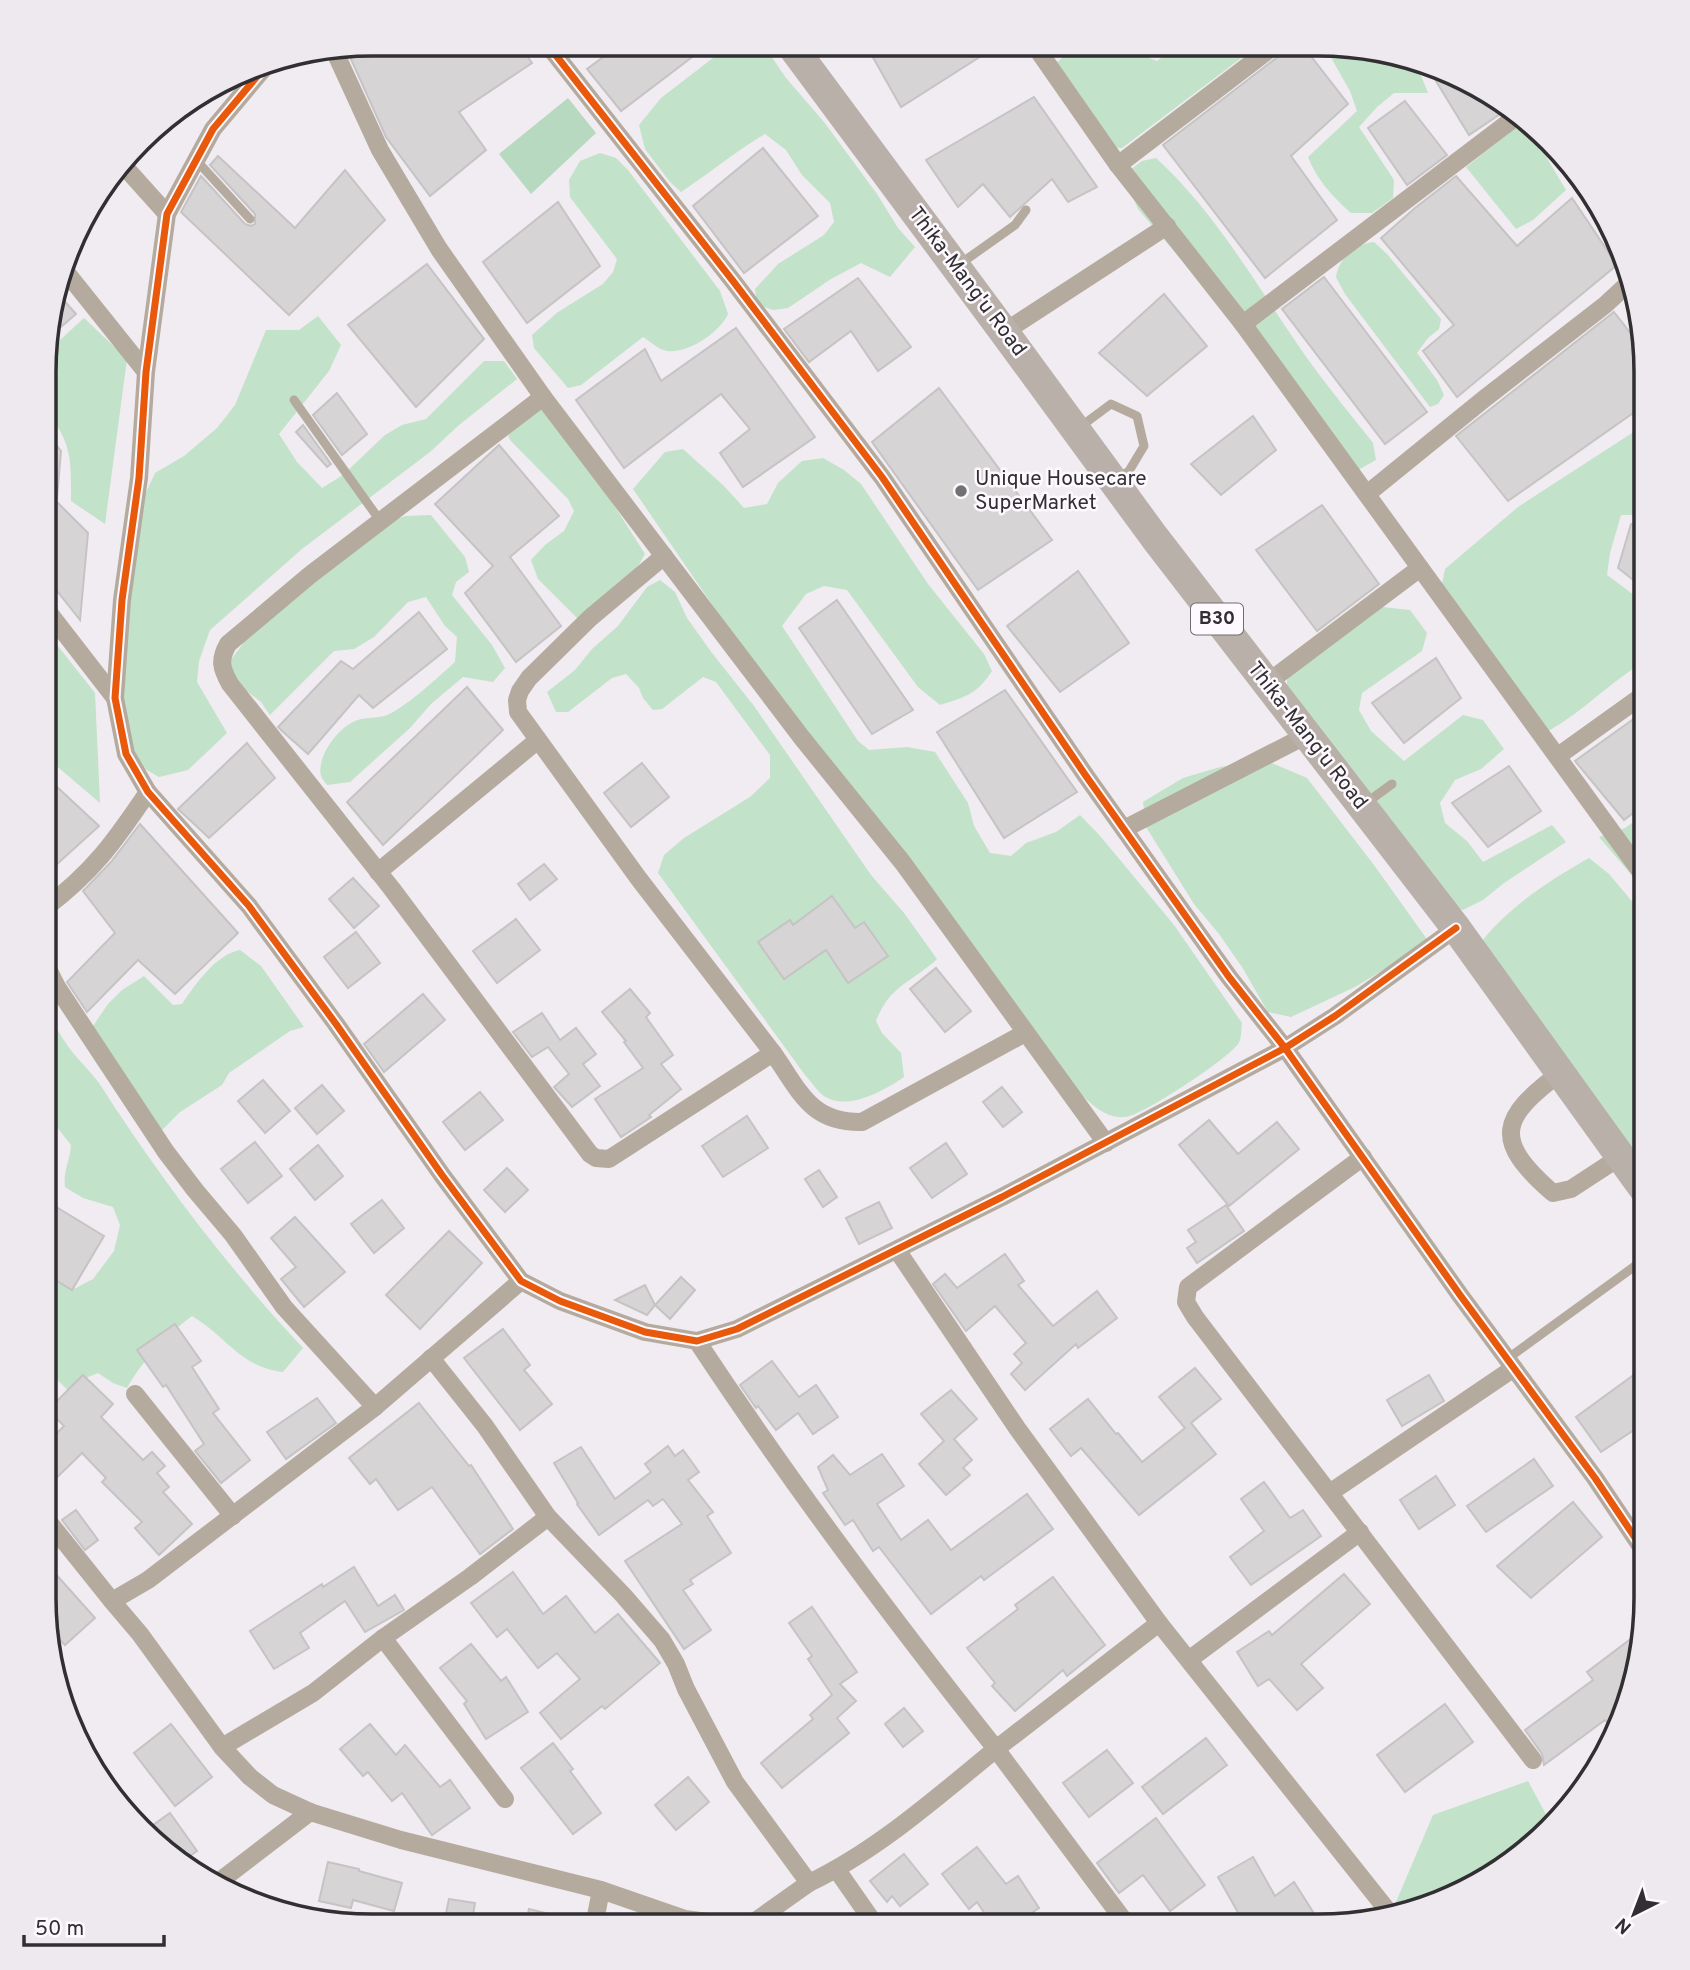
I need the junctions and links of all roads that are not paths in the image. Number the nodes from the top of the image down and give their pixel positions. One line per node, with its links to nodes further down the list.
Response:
1 (556, 56): 39 (street)
2 (799, 56): 15 (highway, Thika-Mang'u Road / B30)
3 (1042, 56): 9 (street)
4 (1260, 56): 9 (street)
5 (338, 58): 21 (street)
6 (255, 78): 8 (street)
7 (1511, 121): 18 (street)
8 (195, 159): 12 (street); 13 (lane)
9 (1118, 165): 14 (street)
10 (128, 171): 12 (street)
11 (1026, 210): 15 (lane)
12 (167, 214): 20 (street)
13 (250, 219)
14 (1167, 226): 18 (street); 19 (street)
15 (956, 267): 19 (highway, Thika-Mang'u Road / B30)
16 (71, 278): 20 (street)
17 (1623, 289): 25 (street)
18 (1243, 324): 25 (street)
19 (1004, 332): 23 (highway, Thika-Mang'u Road / B30)
20 (146, 372): 31 (street)
21 (543, 397): 26 (street); 27 (street)
22 (294, 400): 26 (lane)
23 (1076, 430): 24 (highway, Thika-Mang'u Road / B30); 24 (lane)
24 (1113, 480): 30 (highway, Thika-Mang'u Road / B30)
25 (1367, 494): 28 (street)
26 (382, 522): 41 (street)
27 (664, 556): 34 (street); 45 (street)
28 (1420, 568): 30 (street); 35 (street)
29 (56, 621): 31 (street)
30 (1267, 683): 33 (highway, Thika-Mang'u Road / B30)
31 (115, 698): 37 (street)
32 (1634, 702): 35 (street)
33 (1307, 734): 38 (highway, Thika-Mang'u Road / B30); 39 (street)
34 (538, 740): 41 (street); 47 (street)
35 (1558, 756): 40 (street)
36 (1392, 784): 38 (lane)
37 (148, 792): 42 (street); 55 (street)
38 (1362, 807): 43 (highway, Thika-Mang'u Road / B30)
39 (1124, 829): 46 (street)
40 (1634, 862)
41 (378, 872): 47 (street)
42 (56, 899)
43 (1456, 928): 46 (street); 48 (highway, Thika-Mang'u Road / B30)
44 (56, 983): 60 (street)
45 (1025, 1033): 47 (street); 49 (street)
46 (1285, 1048): 49 (street); 50 (street)
47 (772, 1053)
48 (1560, 1073): 51 (highway, Thika-Mang'u Road / B30); 51 (street)
49 (1106, 1143): 53 (street)
50 (1363, 1157): 58 (street); 61 (street)
51 (1620, 1157): 52 (highway, Thika-Mang'u Road / B30)
52 (1634, 1176)
53 (897, 1250): 56 (street); 68 (street)
54 (1634, 1267): 58 (lane)
55 (521, 1281): 56 (street); 57 (street)
56 (697, 1341): 72 (street)
57 (431, 1358): 60 (street); 63 (street)
58 (1511, 1364): 61 (street); 66 (street)
59 (135, 1394): 62 (street)
60 (375, 1407): 62 (street)
61 (1331, 1492): 65 (street)
62 (233, 1516): 67 (street)
63 (548, 1517): 69 (street); 78 (street)
64 (56, 1531): 67 (street)
65 (1360, 1532): 70 (street); 73 (street)
66 (1634, 1537)
67 (112, 1601): 71 (street)
68 (1159, 1623): 70 (street); 72 (street)
69 (383, 1638): 71 (street); 74 (street)
70 (1189, 1659): 80 (street)
71 (222, 1747): 75 (street)
72 (996, 1749): 76 (street); 85 (street)
73 (1533, 1760)
74 (505, 1799)
75 (310, 1812): 77 (street); 79 (street)
76 (837, 1870): 78 (street); 84 (street)
77 (225, 1877)
78 (810, 1883): 83 (street)
79 (601, 1890): 81 (street); 82 (street)
80 (1385, 1907)
81 (596, 1914)
82 (671, 1914)
83 (767, 1914)
84 (868, 1914)
85 (1119, 1914)

